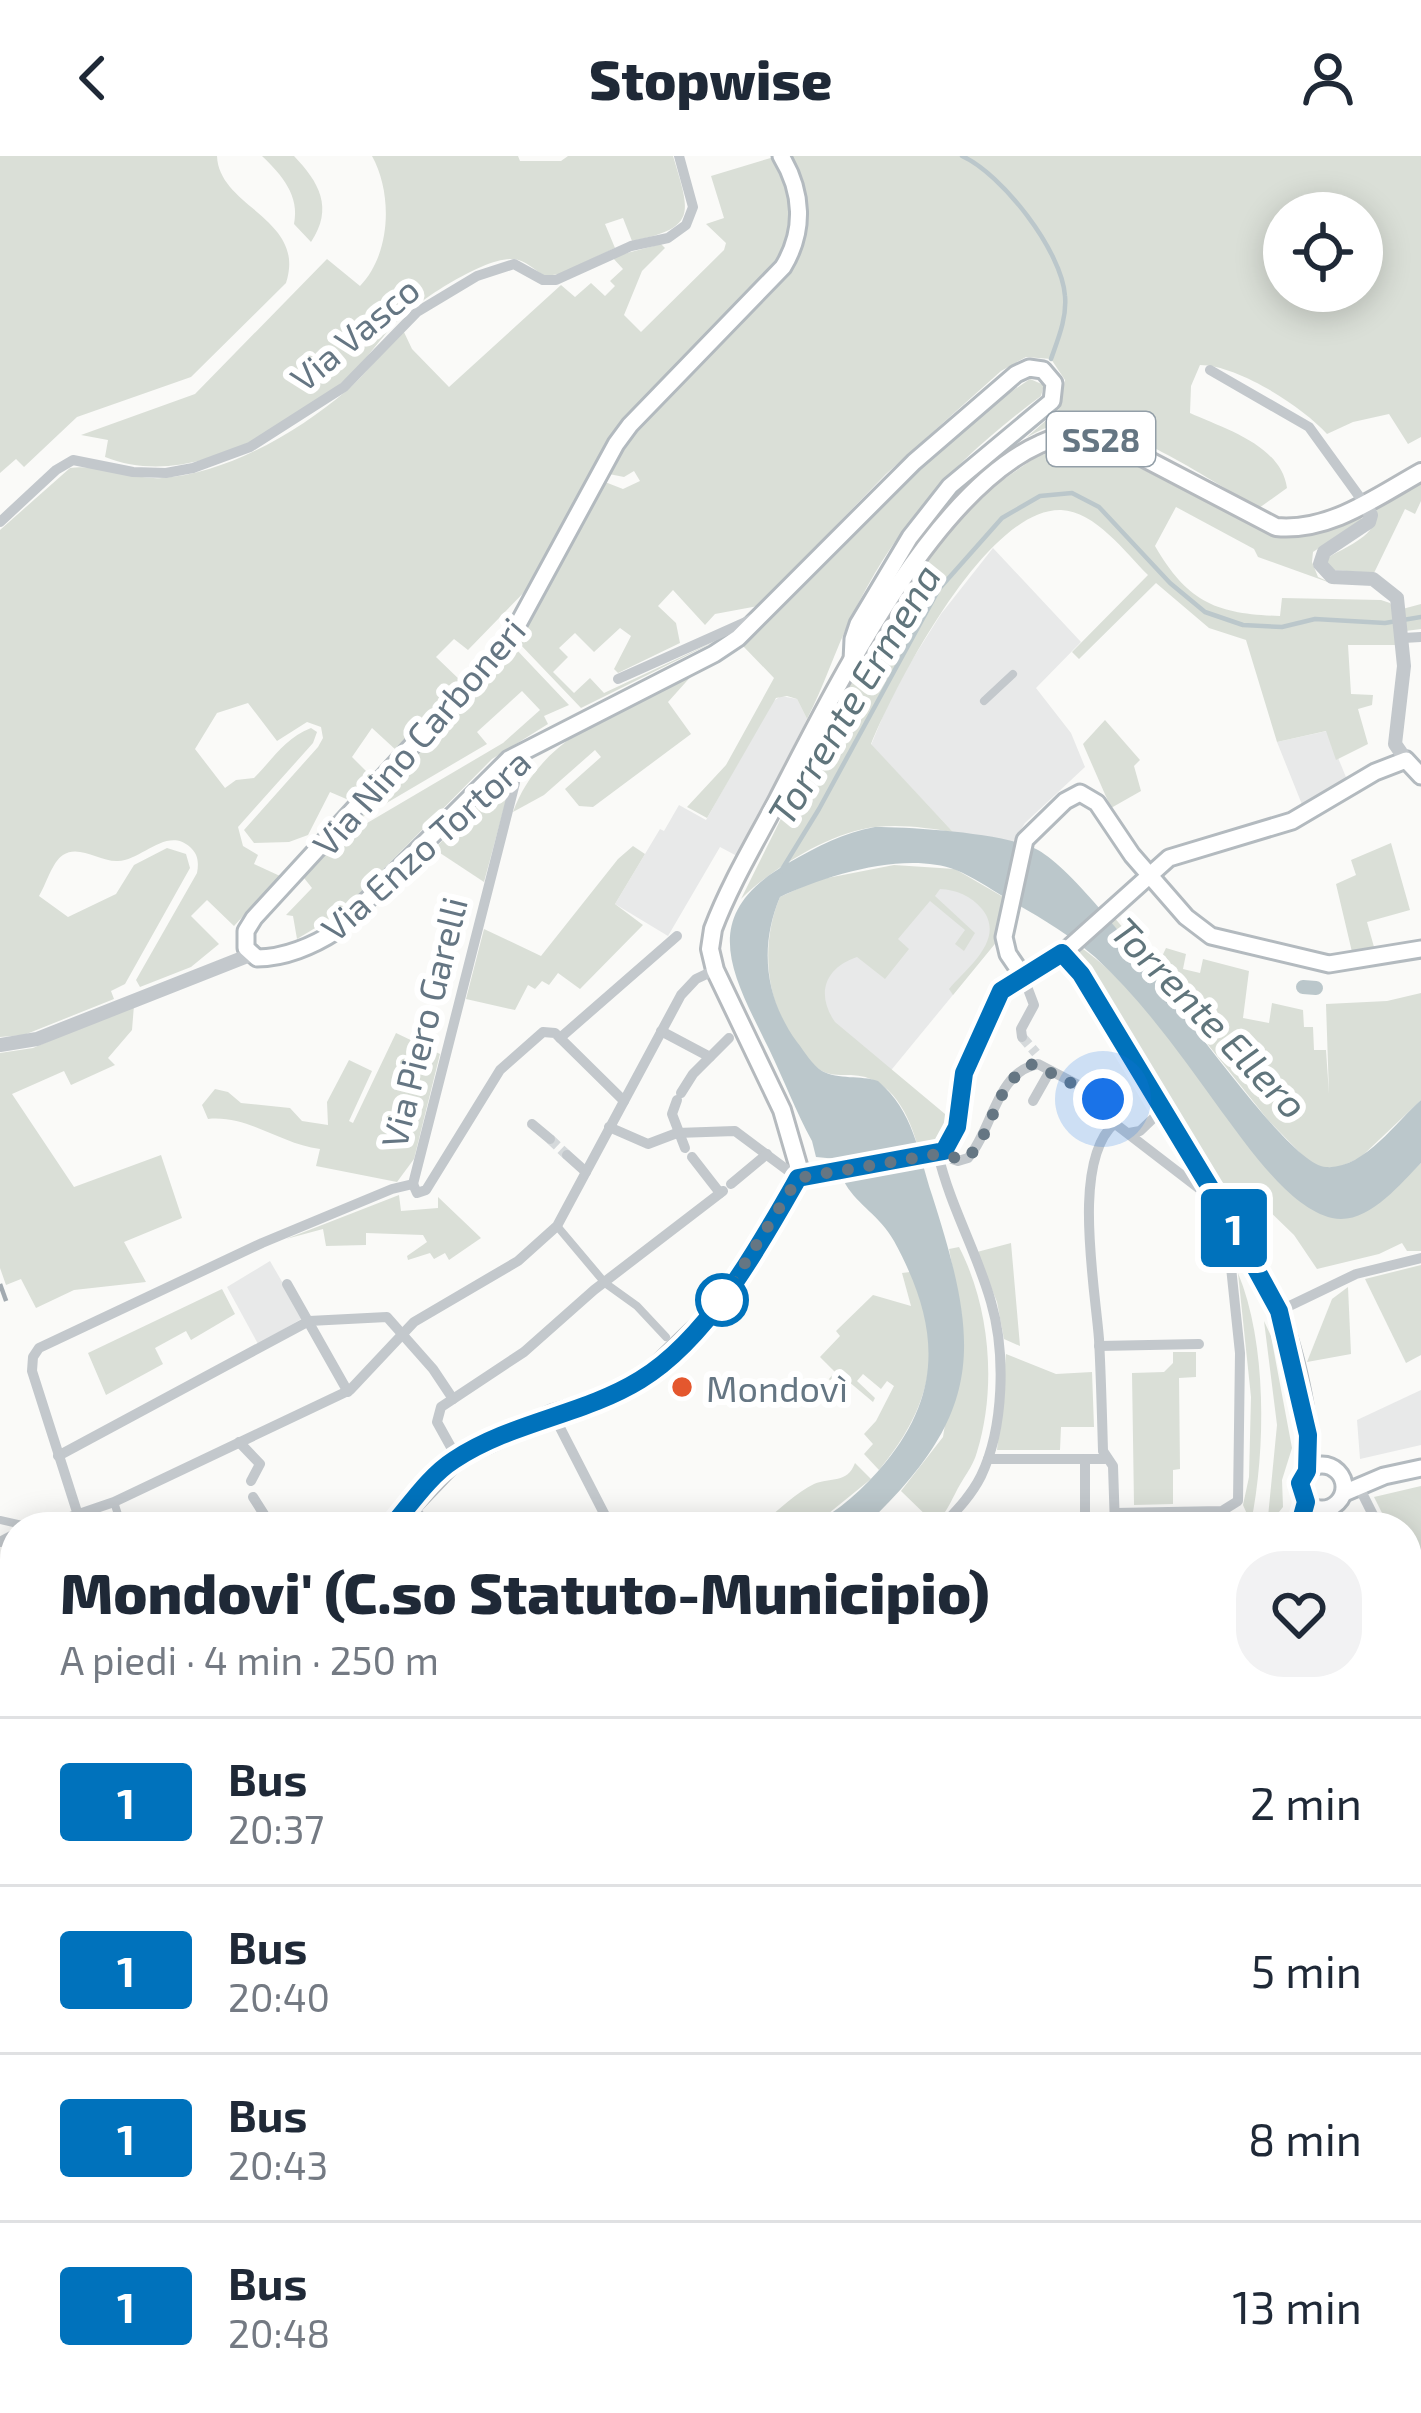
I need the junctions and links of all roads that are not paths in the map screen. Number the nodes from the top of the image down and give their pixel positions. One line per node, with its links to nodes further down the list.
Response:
1 (679, 156): 6 (street, Via Vasco)
2 (782, 156): 21 (main road, Via Nino Carboneri)
3 (1210, 370): 5 (street)
4 (1421, 472): 5 (main road, SS28)
5 (1364, 503): 8 (street); 10 (main road, SS28)
6 (0, 522)
7 (762, 615): 10 (main road, Via Enzo Tortora); 12 (street, Via Enzo Tortora); 14 (main road, Via Enzo Tortora)
8 (1403, 635): 9 (street); 15 (street)
9 (1421, 638)
10 (852, 661): 22 (main road, SS28)
11 (1013, 674): 13 (street)
12 (617, 679)
13 (984, 701)
14 (508, 759): 21 (main road, Via Enzo Tortora); 44 (street, Via Piero Garelli)
15 (1406, 760): 16 (main road); 17 (main road)
16 (1421, 776)
17 (1149, 875): 19 (main road); 20 (main road); 23 (main road)
18 (677, 936): 26 (street)
19 (1421, 949)
20 (1066, 950): 23 (main road); 33 (main road)
21 (250, 955): 28 (street, Via Enzo Tortora)
22 (715, 970): 24 (street); 43 (main road)
23 (1023, 976): 25 (street); 41 (main road)
24 (661, 1031): 29 (street); 31 (street)
25 (1022, 1037)
26 (560, 1038): 31 (street); 44 (street)
27 (729, 1038): 29 (street)
28 (0, 1045)
29 (710, 1057): 37 (street)
30 (1042, 1062): 32 (street); 36 (street); 41 (street)
31 (624, 1101): 35 (street)
32 (1033, 1102)
33 (1162, 1111): 36 (street); 46 (main road)
34 (535, 1120): 38 (street)
35 (609, 1127): 37 (street); 42 (street)
36 (1120, 1128): 46 (street); 56 (street)
37 (677, 1133): 39 (street); 45 (street)
38 (547, 1137)
39 (766, 1154): 43 (street); 45 (street)
40 (567, 1155): 42 (street)
41 (935, 1155): 43 (main road); 64 (street)
42 (586, 1172): 47 (street)
43 (798, 1178): 59 (main road)
44 (413, 1184): 62 (street, Via Piero Garelli)
45 (724, 1189): 49 (street)
46 (1223, 1209): 51 (main road); 88 (street)
47 (556, 1226): 49 (street); 53 (street)
48 (1421, 1258): 51 (street)
49 (604, 1283): 54 (street); 58 (street)
50 (287, 1284): 52 (street)
51 (1279, 1311): 60 (main road)
52 (309, 1321): 53 (street); 57 (street); 62 (street)
53 (402, 1333): 57 (street); 58 (street)
54 (666, 1337)
55 (1199, 1344): 56 (street)
56 (1099, 1346): 66 (street)
57 (347, 1392): 61 (street)
58 (453, 1399): 63 (street)
59 (553, 1414): 63 (main road); 84 (street)
60 (1308, 1435): 68 (main road); 69 (main road)
61 (239, 1442): 71 (street); 74 (street)
62 (58, 1456): 78 (street)
63 (457, 1457): 76 (main road)
64 (988, 1459): 65 (street); 85 (street)
65 (1084, 1459): 66 (street); 86 (street)
66 (1105, 1459): 87 (street)
67 (1421, 1468): 70 (main road)
68 (1335, 1470): 69 (main road); 70 (main road); 72 (main road)
69 (1307, 1471): 75 (main road)
70 (1384, 1476): 72 (main road)
71 (251, 1481)
72 (1351, 1489): 77 (main road); 91 (street)
73 (253, 1497): 81 (street)
74 (114, 1502): 79 (street); 80 (street)
75 (1306, 1502): 77 (main road); 89 (main road)
76 (411, 1504): 82 (main road); 83 (street)
77 (1322, 1510): 90 (main road)
78 (77, 1512)
79 (86, 1512)
80 (117, 1512)
81 (262, 1512)
82 (404, 1512)
83 (417, 1512)
84 (603, 1512)
85 (954, 1512)
86 (1085, 1512)
87 (1115, 1512)
88 (1176, 1512)
89 (1304, 1512)
90 (1320, 1512)
91 (1367, 1512)

